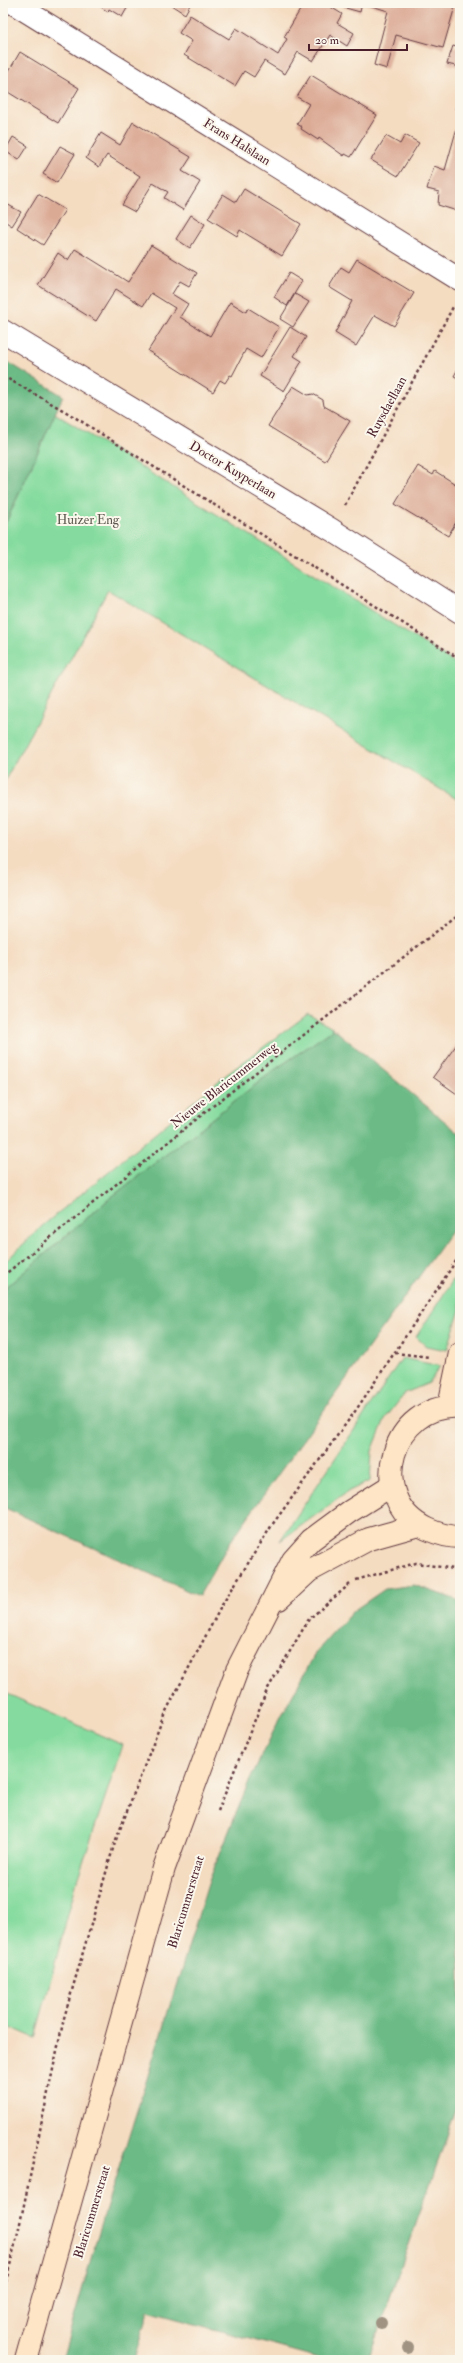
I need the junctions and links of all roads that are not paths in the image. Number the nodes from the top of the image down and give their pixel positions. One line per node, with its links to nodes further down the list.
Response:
1 (13, 3): 2 (street, Frans Halslaan)
2 (458, 290)
3 (3, 331): 4 (street, Doctor Kuyperlaan)
4 (460, 612)
5 (459, 1357): 6 (main road)
6 (455, 1406): 7 (main road)
7 (392, 1485): 8 (main road); 10 (main road, Blaricummerstraat)
8 (419, 1525): 9 (main road); 10 (main road, Blaricummerstraat)
9 (460, 1537)
10 (268, 1610): 11 (main road, Blaricummerstraat)
11 (26, 2360)

